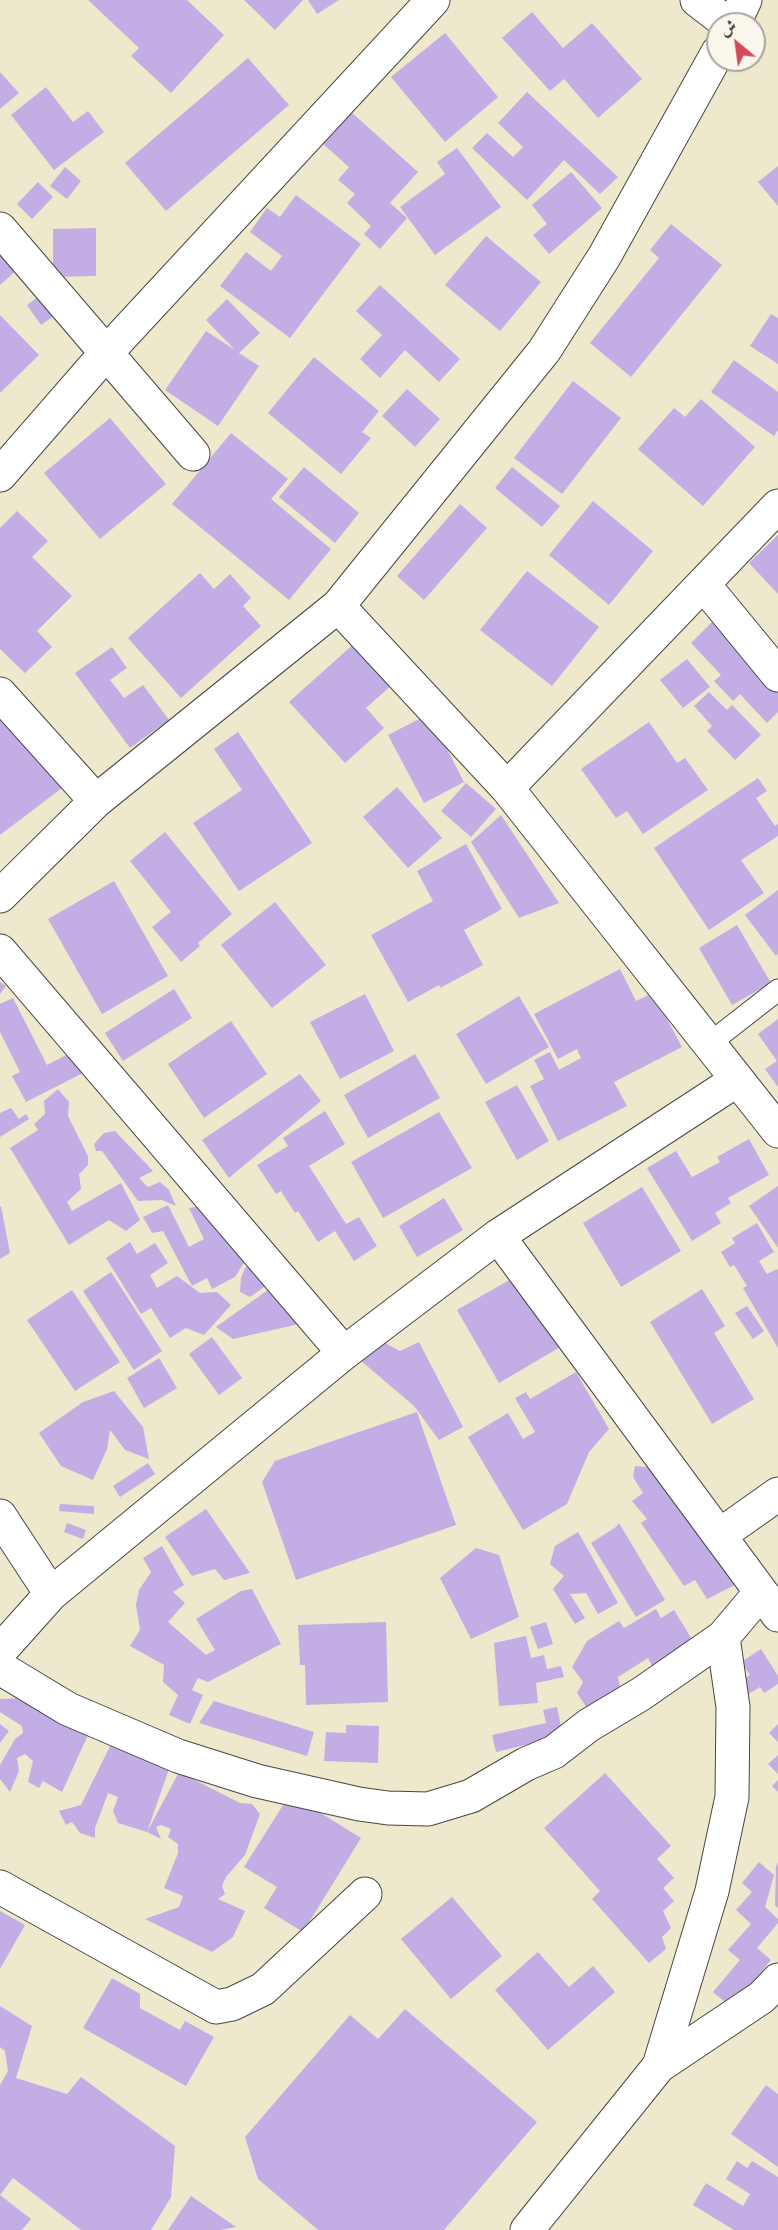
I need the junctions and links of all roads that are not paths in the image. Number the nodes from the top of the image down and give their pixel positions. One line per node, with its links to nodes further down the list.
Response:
1 (433, 0): 6 (street)
2 (697, 0): 3 (street)
3 (712, 12)
4 (707, 72): 11 (street)
5 (0, 229): 6 (street)
6 (107, 352): 7 (street); 8 (street)
7 (193, 454)
8 (0, 475)
9 (778, 506): 10 (street)
10 (704, 585): 12 (street); 14 (street)
11 (338, 606): 14 (street); 15 (street)
12 (778, 675)
13 (0, 694): 15 (street)
14 (507, 788): 19 (street)
15 (96, 801): 16 (street)
16 (0, 896)
17 (0, 951): 23 (street)
18 (778, 990): 19 (lane)
19 (710, 1043): 20 (street)
20 (738, 1080): 21 (street); 22 (street)
21 (778, 1131)
22 (498, 1236): 23 (street); 26 (street)
23 (344, 1353): 27 (street)
24 (778, 1494): 26 (street)
25 (0, 1516): 27 (street)
26 (720, 1535): 28 (street)
27 (51, 1594): 30 (street)
28 (770, 1603): 29 (street)
29 (723, 1637): 31 (street); 35 (street)
30 (0, 1651)
31 (0, 1668)
32 (0, 1887): 33 (street)
33 (365, 1894)
34 (778, 1980): 35 (street)
35 (659, 2066): 36 (street)
36 (527, 2230)

